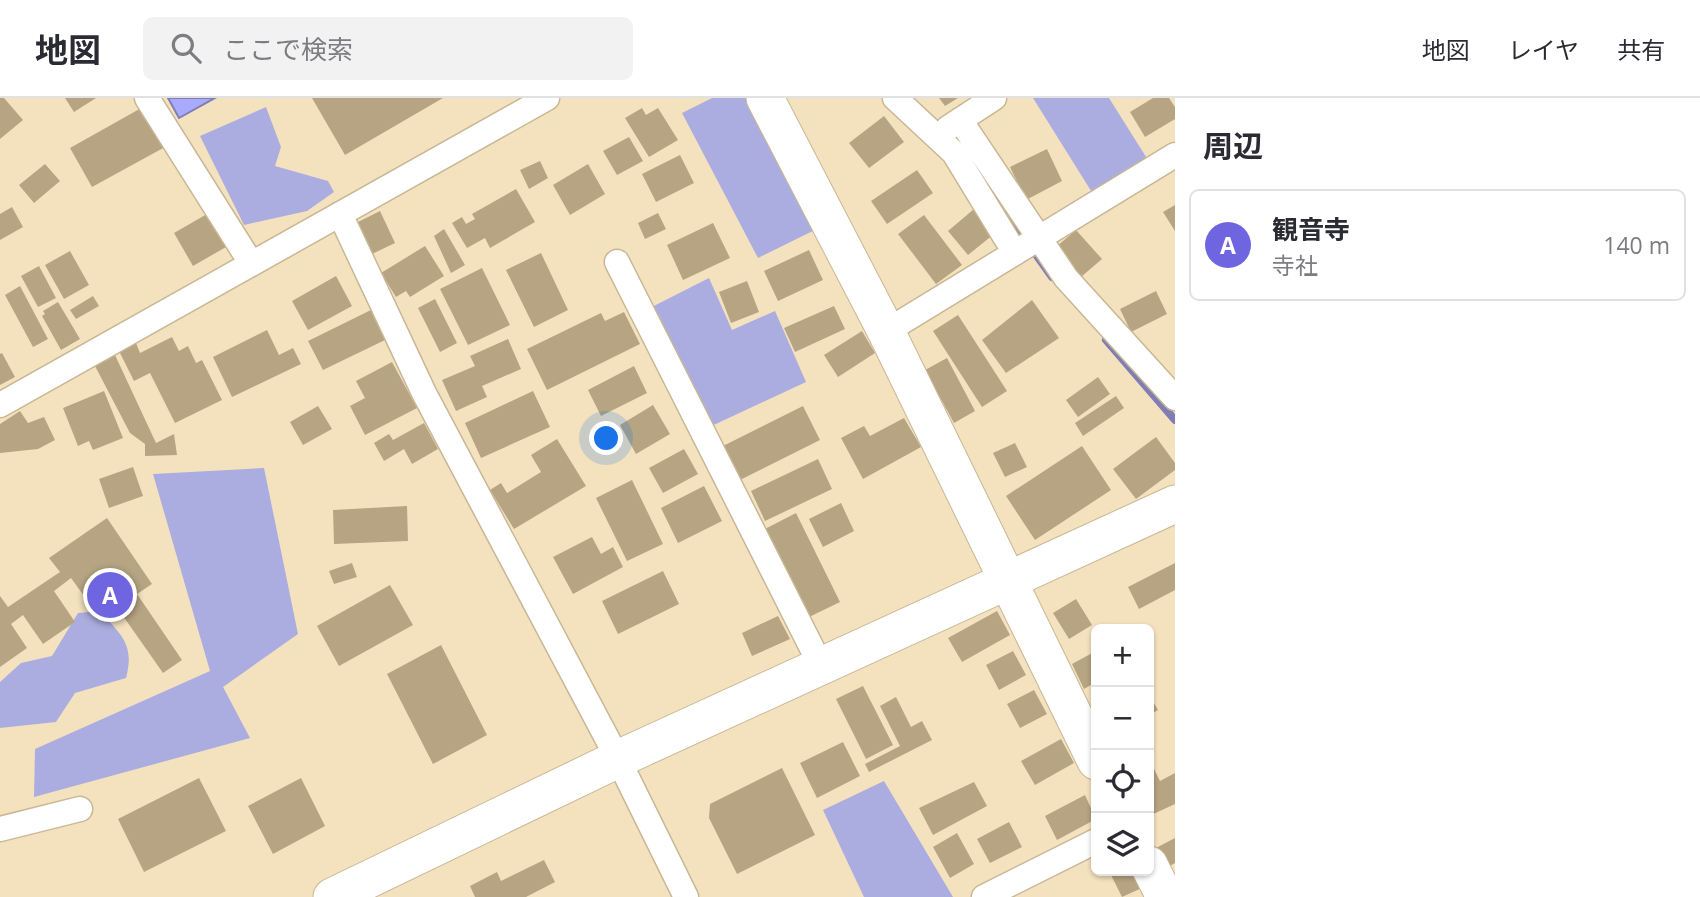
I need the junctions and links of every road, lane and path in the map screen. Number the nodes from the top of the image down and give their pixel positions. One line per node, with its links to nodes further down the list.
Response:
1 (147, 98): 13 (street)
2 (547, 98): 9 (street)
3 (765, 98): 14 (street)
4 (895, 98): 7 (street)
5 (994, 98): 6 (street)
6 (960, 120): 7 (street); 10 (street)
7 (936, 136): 11 (street)
8 (1175, 155): 10 (street)
9 (340, 214): 13 (street); 21 (street)
10 (1038, 239): 11 (street); 15 (street)
11 (1015, 253): 14 (street)
12 (617, 262): 19 (street)
13 (251, 263): 16 (street)
14 (885, 329): 18 (street)
15 (1175, 398)
16 (0, 405)
17 (1175, 504): 18 (street)
18 (1004, 579): 19 (street); 20 (street)
19 (820, 664): 21 (street)
20 (1091, 751)
21 (618, 759): 26 (street); 27 (street)
22 (80, 809): 23 (street)
23 (0, 829)
24 (1091, 844): 28 (street)
25 (1154, 875): 29 (street)
26 (332, 897)
27 (686, 897)
28 (984, 897)
29 (1165, 897)

